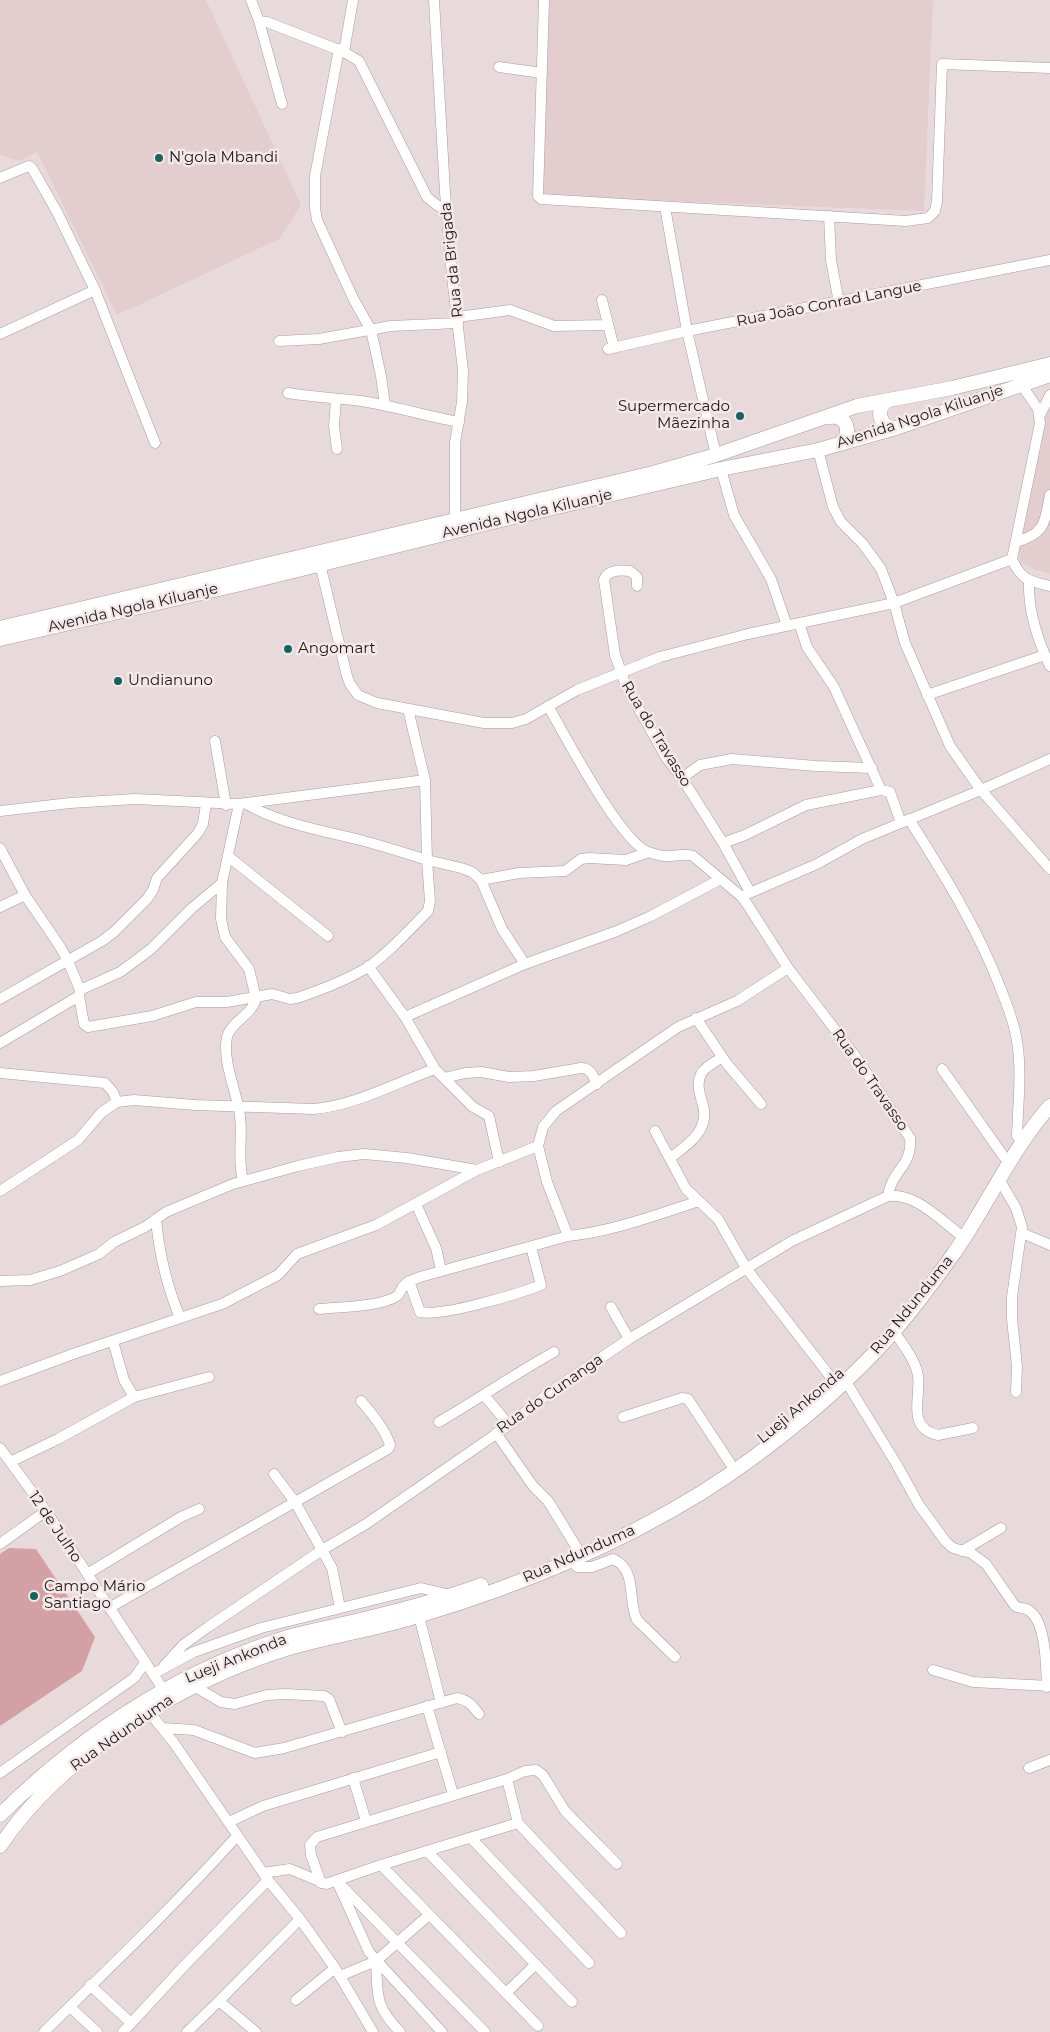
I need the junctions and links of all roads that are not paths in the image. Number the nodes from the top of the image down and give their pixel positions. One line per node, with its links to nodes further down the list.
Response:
1 (251, 0): 5 (street)
2 (353, 0): 6 (street)
3 (434, 0): 13 (street, Rua da Brigada)
4 (544, 0): 9 (street)
5 (259, 21): 6 (street); 10 (street)
6 (341, 51): 13 (street); 21 (street)
7 (499, 67): 9 (street)
8 (1050, 68): 14 (street)
9 (542, 73): 12 (street)
10 (282, 104)
11 (0, 178): 16 (street)
12 (664, 207): 14 (street); 22 (street)
13 (446, 208): 19 (street, Rua da Brigada)
14 (829, 216): 18 (street)
15 (1050, 260): 18 (street, Rua João Conrad Langue)
16 (95, 290): 23 (street); 37 (street)
17 (602, 300): 20 (street)
18 (839, 302): 22 (street, Rua João Conrad Langue)
19 (458, 320): 20 (street); 21 (street); 35 (street, Rua da Brigada)
20 (607, 325): 22 (street, Rua João Conrad Langue)
21 (371, 330): 24 (street); 32 (street)
22 (687, 331): 41 (street)
23 (0, 334)
24 (279, 341)
25 (1050, 364): 31 (main road, Avenida Ngola Kiluanje)
26 (1050, 374): 27 (main road, Avenida Ngola Kiluanje)
27 (1021, 384): 34 (street); 36 (main road, Avenida Ngola Kiluanje)
28 (288, 393): 30 (street)
29 (1050, 396): 34 (street)
30 (336, 399): 32 (street); 39 (street)
31 (889, 400): 33 (main road, Avenida Ngola Kiluanje); 36 (main road)
32 (385, 405): 35 (street)
33 (829, 417): 38 (main road); 41 (main road, Avenida Ngola Kiluanje)
34 (1043, 419): 45 (street)
35 (460, 422): 44 (street, Rua da Brigada)
36 (896, 428): 38 (main road, Avenida Ngola Kiluanje)
37 (155, 443)
38 (840, 444): 40 (main road, Avenida Ngola Kiluanje)
39 (337, 449)
40 (818, 450): 42 (main road, Avenida Ngola Kiluanje); 51 (street)
41 (716, 455): 44 (main road, Avenida Ngola Kiluanje)
42 (721, 469): 47 (main road, Avenida Ngola Kiluanje); 53 (street)
43 (1050, 495): 45 (street)
44 (455, 520): 54 (main road, Avenida Ngola Kiluanje)
45 (1016, 542): 46 (street)
46 (1012, 559): 48 (street); 51 (street)
47 (320, 564): 55 (main road, Avenida Ngola Kiluanje); 61 (street)
48 (1029, 581): 50 (street); 56 (street)
49 (637, 586): 58 (street, Rua do Travasso)
50 (1050, 586)
51 (894, 603): 52 (street); 59 (street)
52 (799, 623): 53 (street); 64 (street)
53 (787, 626): 58 (street)
54 (0, 628)
55 (0, 639)
56 (1045, 655): 57 (street); 59 (street)
57 (1050, 666)
58 (620, 672): 60 (street); 65 (street, Rua do Travasso)
59 (927, 695): 68 (street)
60 (548, 706): 61 (street); 76 (street)
61 (408, 709): 66 (street)
62 (215, 741): 71 (street)
63 (1050, 759): 68 (street)
64 (872, 768): 65 (street); 67 (street)
65 (682, 778): 74 (street, Rua do Travasso)
66 (425, 780): 70 (street); 78 (street)
67 (881, 790): 73 (street); 74 (street)
68 (981, 790): 73 (street); 79 (street)
69 (206, 804): 71 (street); 72 (street); 87 (street)
70 (241, 804): 71 (street); 77 (street); 78 (street)
71 (226, 805)
72 (0, 810)
73 (905, 821): 83 (street); 109 (street)
74 (723, 844): 83 (street, Rua do Travasso)
75 (0, 848): 84 (street)
76 (649, 852): 80 (street); 81 (street)
77 (229, 858): 82 (street); 86 (street)
78 (427, 860): 80 (street); 89 (street)
79 (1050, 869)
80 (481, 880): 88 (street)
81 (719, 880): 83 (street); 88 (street)
82 (222, 883): 91 (street); 92 (street)
83 (746, 894): 90 (street, Rua do Travasso)
84 (25, 895): 85 (street); 87 (street)
85 (0, 907)
86 (328, 936)
87 (68, 961): 91 (street); 93 (street)
88 (525, 964): 94 (street)
89 (368, 966): 92 (street); 94 (street)
90 (788, 968): 95 (street); 118 (street, Rua do Travasso)
91 (80, 993): 92 (street); 96 (street)
92 (256, 998): 106 (street)
93 (0, 999)
94 (405, 1016): 98 (street)
95 (696, 1018): 97 (street); 102 (street)
96 (0, 1043)
97 (722, 1057): 105 (street); 112 (street)
98 (435, 1069): 101 (street); 106 (street)
99 (942, 1069): 111 (street)
100 (0, 1073): 104 (street)
101 (444, 1078): 102 (street); 113 (street)
102 (597, 1084): 110 (street)
103 (1050, 1094): 109 (main road, Lueji Ankonda)
104 (117, 1102): 106 (street); 117 (street)
105 (761, 1104)
106 (238, 1105): 116 (street)
107 (1050, 1106): 115 (main road, Rua Ndunduma)
108 (655, 1131): 112 (street)
109 (1017, 1136): 111 (main road, Lueji Ankonda)
110 (538, 1146): 113 (street); 124 (street)
111 (1004, 1156): 122 (main road, Lueji Ankonda)
112 (670, 1158): 119 (street)
113 (499, 1162): 114 (street)
114 (478, 1170): 116 (street); 120 (street)
115 (999, 1179): 123 (street); 134 (main road, Rua Ndunduma)
116 (243, 1181): 121 (street)
117 (0, 1191)
118 (888, 1196): 122 (street); 127 (street, Rua do Cunanga)
119 (699, 1201): 124 (street); 127 (street)
120 (416, 1204): 128 (street); 133 (street)
121 (156, 1219): 129 (street); 133 (street)
122 (958, 1233): 139 (main road, Lueji Ankonda)
123 (1022, 1233): 125 (street); 141 (street)
124 (568, 1236): 126 (street)
125 (1050, 1245)
126 (531, 1247): 128 (street); 130 (street)
127 (746, 1268): 135 (street, Rua do Cunanga); 139 (street)
128 (441, 1270): 130 (street)
129 (0, 1281)
130 (410, 1281): 132 (street)
131 (611, 1307): 135 (street)
132 (320, 1309)
133 (180, 1318): 136 (street)
134 (894, 1331): 139 (main road, Rua Ndunduma); 148 (street)
135 (629, 1339): 147 (street, Rua do Cunanga)
136 (113, 1341): 140 (street); 143 (street)
137 (554, 1352): 142 (street)
138 (209, 1377): 143 (street)
139 (839, 1380): 152 (main road, Lueji Ankonda); 160 (street); 161 (main road, Rua Ndunduma)
140 (0, 1381)
141 (1016, 1392)
142 (484, 1395): 146 (street); 147 (street)
143 (134, 1397): 151 (street)
144 (361, 1401): 154 (street)
145 (623, 1417): 152 (street)
146 (439, 1422)
147 (509, 1425): 149 (street, Rua do Cunanga)
148 (973, 1428)
149 (496, 1433): 159 (street, Rua do Cunanga); 161 (street)
150 (0, 1448): 151 (street, 12 de Julho)
151 (10, 1462): 156 (street, 12 de Julho)
152 (730, 1463): 161 (main road, Lueji Ankonda)
153 (274, 1474): 154 (street)
154 (295, 1502): 159 (street); 164 (street)
155 (199, 1509): 162 (street)
156 (46, 1511): 158 (street); 162 (street, 12 de Julho)
157 (1001, 1528): 160 (street)
158 (0, 1544)
159 (322, 1550): 165 (street); 169 (street, Rua do Cunanga)
160 (962, 1551): 173 (street)
161 (574, 1554): 163 (main road, Lueji Ankonda); 166 (main road, Rua Ndunduma); 167 (street)
162 (87, 1574): 164 (street, 12 de Julho)
163 (451, 1595): 165 (street, Lueji Ankonda); 174 (main road, Lueji Ankonda)
164 (109, 1608): 168 (street, 12 de Julho)
165 (340, 1608): 169 (street, Lueji Ankonda)
166 (419, 1616): 172 (main road, Rua Ndunduma); 175 (street)
167 (676, 1657)
168 (146, 1663): 171 (street, 12 de Julho); 184 (street)
169 (164, 1666): 171 (street)
170 (933, 1670): 173 (street)
171 (153, 1674): 174 (street, 12 de Julho)
172 (194, 1686): 177 (main road, Rua Ndunduma); 180 (street)
173 (1049, 1687)
174 (163, 1689): 188 (main road, Lueji Ankonda)
175 (441, 1703): 176 (street); 178 (street)
176 (427, 1706): 180 (street); 181 (street)
177 (149, 1712): 179 (street); 194 (main road, Rua Ndunduma)
178 (479, 1714)
179 (163, 1728): 180 (street); 189 (street)
180 (342, 1732)
181 (441, 1752): 185 (street); 187 (street)
182 (1050, 1760): 183 (street)
183 (1030, 1768)
184 (0, 1773)
185 (353, 1778): 189 (street); 190 (street)
186 (507, 1779): 187 (street); 191 (street); 196 (street)
187 (453, 1794): 190 (street)
188 (0, 1815)
189 (229, 1822): 192 (street)
190 (366, 1822): 200 (street)
191 (518, 1823): 193 (street); 203 (street)
192 (237, 1836): 198 (street); 209 (street)
193 (472, 1838): 195 (street); 206 (street)
194 (0, 1846)
195 (428, 1852): 197 (street); 207 (street)
196 (617, 1864)
197 (381, 1865): 199 (street); 201 (street)
198 (266, 1876): 200 (street); 202 (street); 215 (street)
199 (337, 1881): 200 (street); 204 (street); 205 (street)
200 (321, 1883)
201 (429, 1915): 204 (street); 210 (street)
202 (300, 1918): 208 (street); 212 (street)
203 (621, 1933)
204 (398, 1942): 205 (street); 225 (street)
205 (376, 1960): 208 (street); 223 (street); 224 (street)
206 (589, 1963)
207 (536, 1964): 210 (street); 213 (street)
208 (338, 1972): 211 (street); 222 (street)
209 (90, 1985): 214 (street); 215 (street)
210 (506, 1993): 216 (street)
211 (296, 2000)
212 (219, 2002): 220 (street); 221 (street)
213 (572, 2002)
214 (70, 2007): 217 (street); 218 (street)
215 (131, 2023): 219 (street)
216 (538, 2026)
217 (44, 2032)
218 (96, 2032)
219 (123, 2032)
220 (187, 2032)
221 (256, 2032)
222 (373, 2032)
223 (400, 2032)
224 (442, 2032)
225 (485, 2032)

